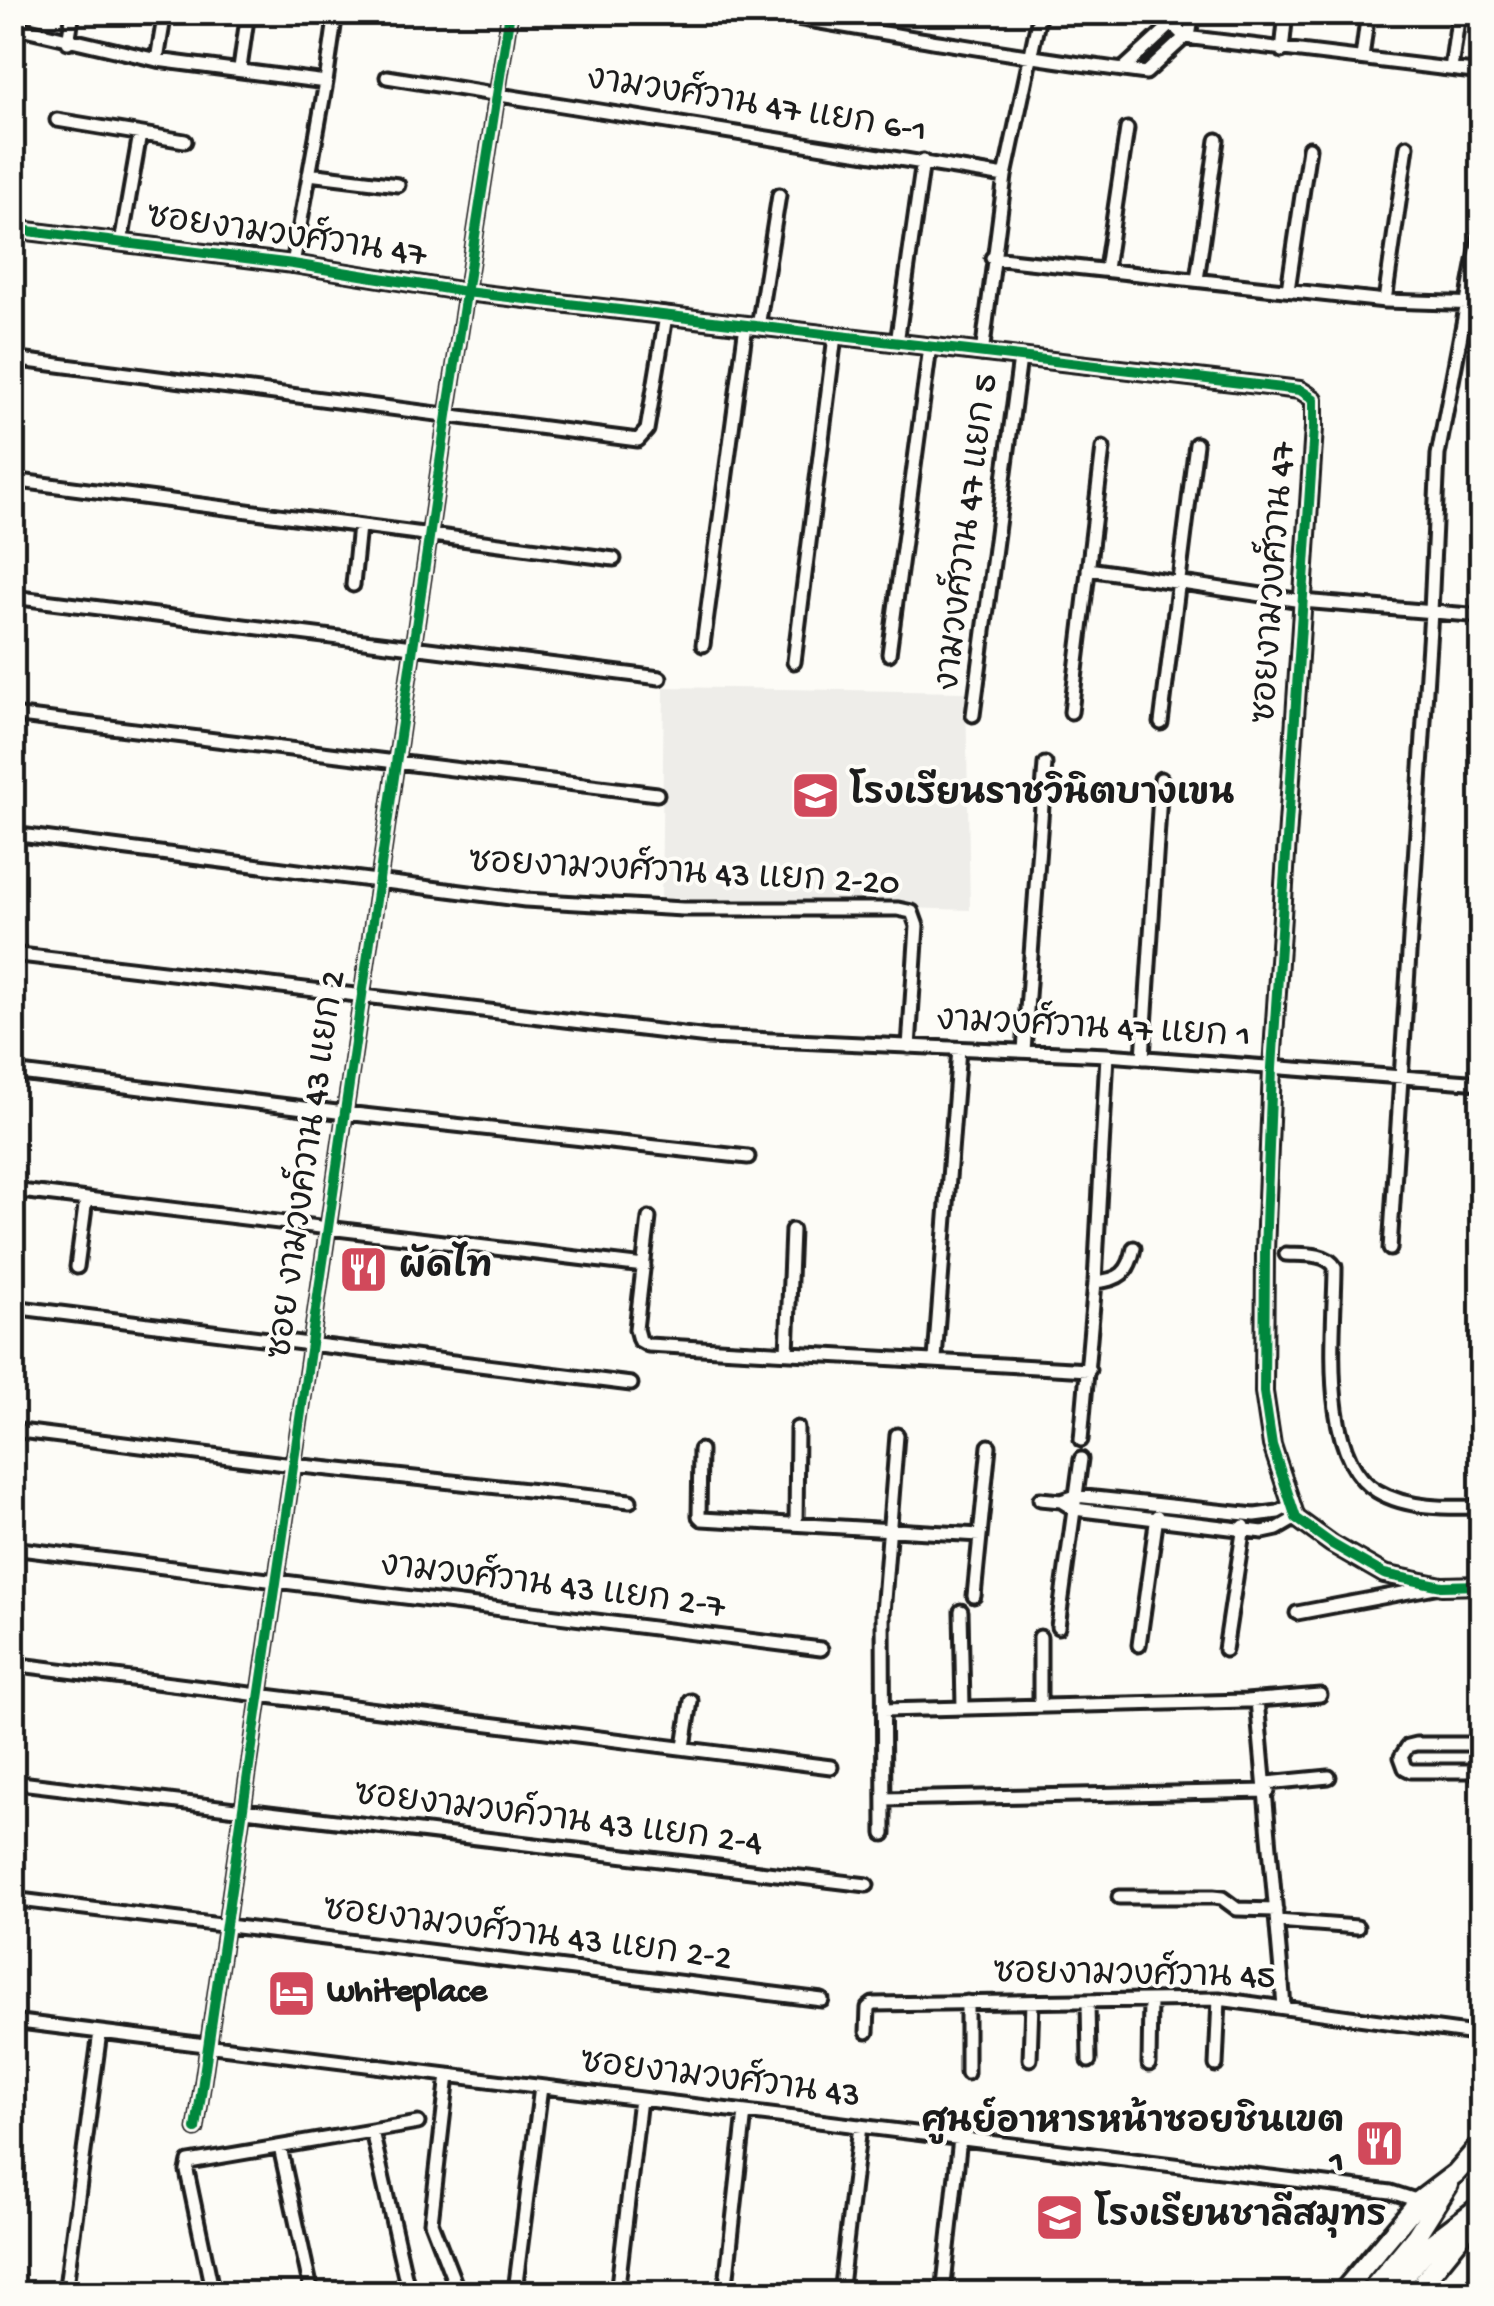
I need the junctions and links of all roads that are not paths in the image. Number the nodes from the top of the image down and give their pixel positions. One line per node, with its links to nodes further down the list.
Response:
1 (72, 12): 15 (street)
2 (165, 12): 19 (street)
3 (248, 12): 20 (street)
4 (336, 12): 25 (street)
5 (510, 12): 26 (street, ซอย งามวงค์วาน 43 แยก 2)
6 (762, 12): 17 (street)
7 (1040, 12): 17 (street)
8 (1193, 12): 14 (street)
9 (1286, 12): 16 (street)
10 (1368, 12): 18 (street)
11 (1459, 12): 21 (street)
12 (1171, 18): 14 (street); 22 (street)
13 (12, 26): 15 (street)
14 (1187, 37): 16 (street); 22 (street)
15 (68, 42): 19 (street)
16 (1282, 51): 18 (street)
17 (1030, 57): 22 (street); 36 (street)
18 (1362, 58): 21 (street)
19 (157, 60): 20 (street)
20 (240, 68): 25 (street)
21 (1451, 69): 23 (street)
22 (1122, 70)
23 (1482, 73)
24 (387, 77): 26 (street, งามวงศ์วาน 47 แยก 6-1)
25 (326, 82): 35 (street)
26 (497, 93): 34 (street, งามวงศ์วาน 47 แยก 6-1); 47 (street, ซอย งามวงค์วาน 43 แยก 2)
27 (57, 120): 29 (street)
28 (1127, 129): 44 (street)
29 (140, 134): 31 (street); 41 (street)
30 (1217, 140): 45 (street)
31 (185, 141)
32 (1407, 146): 48 (street)
33 (1310, 148): 46 (street)
34 (923, 161): 36 (street, งามวงศ์วาน 47 แยก 6-1); 54 (street)
35 (309, 174): 37 (street); 43 (street)
36 (1005, 176): 42 (street)
37 (398, 185)
38 (780, 195): 52 (street)
39 (1482, 224): 49 (street)
40 (12, 229): 41 (street, ซอยงามวงศ์วาน 47)
41 (122, 242): 43 (street, ซอยงามวงศ์วาน 47)
42 (992, 258): 44 (street); 56 (street)
43 (293, 264): 47 (street, ซอยงามวงศ์วาน 47)
44 (1106, 270): 45 (street)
45 (1197, 280): 46 (street)
46 (1288, 290): 48 (street)
47 (466, 292): 51 (street, ซอยงามวงศ์วาน 47); 59 (street, ซอย งามวงค์วาน 43 แยก 2)
48 (1384, 301): 49 (street)
49 (1464, 304): 50 (street); 71 (street)
50 (1482, 304)
51 (666, 316): 52 (street, ซอยงามวงศ์วาน 47); 59 (street)
52 (752, 326): 53 (street, ซอยงามวงศ์วาน 47); 73 (street)
53 (835, 336): 54 (street, ซอยงามวงศ์วาน 47); 76 (street)
54 (897, 344): 55 (street, ซอยงามวงศ์วาน 47)
55 (930, 348): 56 (street, ซอยงามวงศ์วาน 47); 75 (street)
56 (982, 354): 57 (street, ซอยงามวงศ์วาน 47)
57 (1020, 358): 70 (street, ซอยงามวงศ์วาน 47); 80 (street, งามวงศ์วาน 47 แยก 5)
58 (12, 360): 59 (street)
59 (447, 415): 64 (street, ซอย งามวงค์วาน 43 แยก 2)
60 (1196, 444): 67 (street)
61 (1103, 448): 66 (street)
62 (12, 480): 63 (street)
63 (359, 526): 64 (street); 68 (street)
64 (430, 535): 65 (street); 74 (street, ซอย งามวงค์วาน 43 แยก 2)
65 (614, 559)
66 (1088, 570): 67 (street); 78 (street)
67 (1178, 581): 70 (street); 81 (street)
68 (353, 585)
69 (12, 598): 74 (street)
70 (1302, 601): 71 (street); 95 (street, ซอยงามวงศ์วาน 47)
71 (1432, 612): 72 (street); 97 (street)
72 (1482, 616)
73 (704, 645)
74 (413, 648): 77 (street); 82 (street, ซอย งามวงค์วาน 43 แยก 2)
75 (889, 654)
76 (794, 662)
77 (660, 678)
78 (1071, 712)
79 (12, 715): 82 (street)
80 (973, 715)
81 (1162, 723)
82 (396, 763): 85 (street); 87 (street, ซอย งามวงค์วาน 43 แยก 2)
83 (1045, 764): 92 (street)
84 (1162, 780): 94 (street)
85 (657, 794)
86 (12, 834): 87 (street)
87 (379, 879): 89 (street, ซอย งามวงค์วาน 43 แยก 2); 90 (street, ซอยงามวงศ์วาน 43 แยก 2-20)
88 (12, 954): 89 (street, งามวงศ์วาน 47 แยก 1)
89 (362, 997): 90 (street, งามวงศ์วาน 47 แยก 1); 99 (street, ซอย งามวงค์วาน 43 แยก 2)
90 (910, 1048): 91 (street, งามวงศ์วาน 47 แยก 1)
91 (959, 1049): 92 (street, งามวงศ์วาน 47 แยก 1); 115 (street)
92 (1024, 1051): 93 (street, งามวงศ์วาน 47 แยก 1)
93 (1107, 1055): 94 (street, งามวงศ์วาน 47 แยก 1); 111 (street)
94 (1143, 1058): 95 (street, งามวงศ์วาน 47 แยก 1)
95 (1272, 1068): 97 (street, งามวงศ์วาน 47 แยก 1); 131 (street, ซอยงามวงศ์วาน 47)
96 (12, 1072): 99 (street)
97 (1400, 1078): 98 (street, งามวงศ์วาน 47 แยก 1); 107 (street)
98 (1482, 1083)
99 (344, 1113): 100 (street); 104 (street, ซอย งามวงค์วาน 43 แยก 2)
100 (748, 1157)
101 (12, 1190): 102 (street)
102 (86, 1199): 104 (street); 110 (street)
103 (649, 1218): 109 (street)
104 (328, 1230): 109 (street); 113 (street, ซอย งามวงค์วาน 43 แยก 2)
105 (792, 1230): 114 (street)
106 (1134, 1248): 111 (street)
107 (1390, 1249)
108 (1286, 1254): 130 (street)
109 (644, 1266): 114 (street)
110 (77, 1267)
111 (1094, 1282): 116 (street)
112 (12, 1307): 113 (street)
113 (311, 1345): 117 (street); 125 (street, ซอย งามวงค์วาน 43 แยก 2)
114 (787, 1353): 115 (street)
115 (935, 1359): 116 (street)
116 (1089, 1370): 121 (street)
117 (632, 1384)
118 (797, 1428): 134 (street)
119 (12, 1430): 125 (street)
120 (897, 1434): 135 (street)
121 (1081, 1440)
122 (988, 1446): 137 (street)
123 (700, 1450): 134 (street)
124 (1081, 1458): 128 (street)
125 (293, 1464): 127 (street); 139 (street, ซอย งามวงค์วาน 43 แยก 2)
126 (1040, 1499): 128 (street)
127 (630, 1501)
128 (1075, 1503): 129 (street); 133 (street); 145 (street)
129 (1158, 1505): 132 (street); 133 (street)
130 (1482, 1507)
131 (1293, 1512): 132 (street); 136 (street); 141 (street)
132 (1246, 1514): 136 (street)
133 (1156, 1520): 136 (street); 147 (street)
134 (796, 1524): 135 (street)
135 (888, 1530): 137 (street); 157 (street)
136 (1244, 1531): 149 (street)
137 (980, 1536): 142 (street)
138 (12, 1548): 139 (street, งามวงศ์วาน 43 แยก 2-7)
139 (276, 1582): 148 (street, งามวงศ์วาน 43 แยก 2-7); 151 (street, ซอย งามวงค์วาน 43 แยก 2)
140 (1482, 1584): 141 (street)
141 (1442, 1586): 144 (street)
142 (974, 1596)
143 (961, 1611): 156 (street)
144 (1297, 1613)
145 (1058, 1627)
146 (1040, 1637): 155 (street)
147 (1140, 1645)
148 (822, 1650)
149 (1224, 1650)
150 (12, 1664): 151 (street)
151 (259, 1694): 159 (street); 166 (street, ซอย งามวงค์วาน 43 แยก 2)
152 (1320, 1695): 153 (street)
153 (1258, 1700): 155 (street); 164 (street)
154 (691, 1701): 159 (street)
155 (1040, 1704): 156 (street)
156 (963, 1707): 157 (street)
157 (883, 1710): 165 (street)
158 (1482, 1744): 161 (street)
159 (684, 1747): 160 (street)
160 (831, 1767)
161 (1482, 1771)
162 (1328, 1777): 164 (street)
163 (12, 1782): 166 (street, ซอยงามวงค์วาน 43 แยก 2-4)
164 (1267, 1787): 165 (street); 171 (street)
165 (884, 1798): 167 (street)
166 (242, 1812): 168 (street, ซอยงามวงค์วาน 43 แยก 2-4); 172 (street, ซอย งามวงค์วาน 43 แยก 2)
167 (884, 1834)
168 (868, 1885)
169 (1118, 1897): 171 (street)
170 (12, 1900): 172 (street, ซอยงามวงศ์วาน 43 แยก 2-2)
171 (1277, 1916): 173 (street); 180 (street)
172 (226, 1926): 175 (street, ซอยงามวงศ์วาน 43 แยก 2-2); 185 (street, ซอย งามวงค์วาน 43 แยก 2)
173 (1357, 1927)
174 (1219, 1998): 176 (street, ซอยงามวงศ์วาน 45); 180 (street, ซอยงามวงศ์วาน 45); 189 (street)
175 (822, 2000)
176 (1150, 2000): 177 (street, ซอยงามวงศ์วาน 45); 188 (street)
177 (1088, 2001): 179 (street, ซอยงามวงศ์วาน 45); 187 (street)
178 (967, 2002): 179 (street, ซอยงามวงศ์วาน 45); 183 (street, ซอยงามวงศ์วาน 45); 190 (street)
179 (1032, 2002): 186 (street)
180 (1284, 2006): 184 (street, ซอยงามวงศ์วาน 45)
181 (12, 2021): 182 (street, ซอยงามวงศ์วาน 43)
182 (100, 2032): 185 (street, ซอยงามวงศ์วาน 43); 206 (street)
183 (867, 2032)
184 (1482, 2035)
185 (209, 2046): 191 (street, ซอยงามวงศ์วาน 43); 197 (street, ซอย งามวงค์วาน 43 แยก 2)
186 (1030, 2059)
187 (1089, 2061)
188 (1149, 2064)
189 (1216, 2065)
190 (967, 2073)
191 (448, 2075): 192 (street, ซอยงามวงศ์วาน 43); 210 (street)
192 (541, 2087): 193 (street, ซอยงามวงศ์วาน 43); 205 (street)
193 (640, 2099): 194 (street, ซอยงามวงศ์วาน 43); 211 (street)
194 (746, 2112): 196 (street, ซอยงามวงศ์วาน 43); 212 (street)
195 (418, 2123): 198 (street)
196 (860, 2126): 199 (street, ซอยงามวงศ์วาน 43); 213 (street)
197 (196, 2129)
198 (372, 2131): 201 (street); 209 (street)
199 (960, 2138): 203 (street, ซอยงามวงศ์วาน 43); 214 (street)
200 (1482, 2143): 202 (main road)
201 (280, 2147): 207 (street); 208 (street)
202 (1456, 2173): 203 (main road); 216 (main road)
203 (1419, 2202): 215 (main road)
204 (1482, 2208): 217 (main road); 218 (main road)
205 (515, 2291)
206 (65, 2294)
207 (213, 2294)
208 (312, 2294)
209 (409, 2294)
210 (459, 2294)
211 (617, 2294)
212 (725, 2294)
213 (840, 2294)
214 (944, 2294)
215 (1341, 2294)
216 (1368, 2294)
217 (1390, 2294)
218 (1414, 2294)

